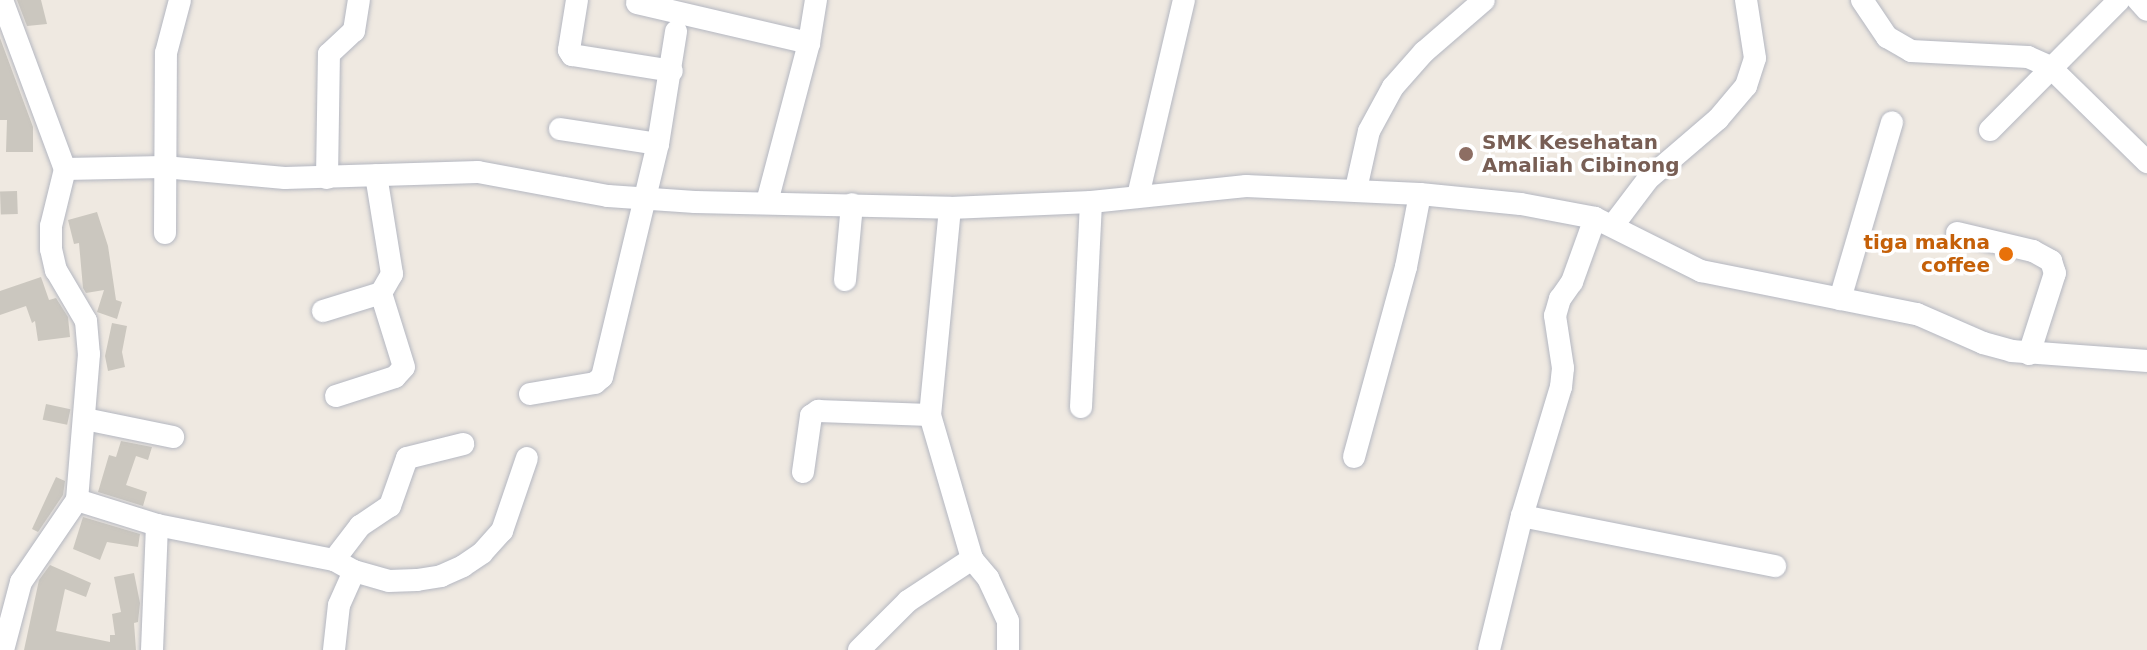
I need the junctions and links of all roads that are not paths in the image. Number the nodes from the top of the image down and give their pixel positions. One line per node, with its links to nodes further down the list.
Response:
1 (2, 0): 24 (street)
2 (180, 0): 23 (street)
3 (359, 0): 26 (street)
4 (577, 0): 17 (street)
5 (816, 0): 15 (street)
6 (1184, 0): 29 (street)
7 (1484, 0): 27 (street)
8 (1746, 0): 35 (street)
9 (1862, 0): 16 (street)
10 (2119, 0): 16 (street)
11 (2138, 0): 13 (street)
12 (637, 3): 15 (street)
13 (2147, 10)
14 (676, 31): 17 (street)
15 (809, 43): 31 (street)
16 (2050, 67): 20 (street); 22 (street)
17 (672, 71): 21 (street)
18 (1892, 122): 40 (street)
19 (560, 129): 21 (street)
20 (1990, 130)
21 (658, 144): 30 (street)
22 (2147, 162)
23 (164, 167): 24 (street); 26 (street); 36 (street)
24 (65, 169): 48 (street)
25 (376, 175): 26 (street); 30 (street); 39 (street)
26 (327, 178)
27 (1356, 189): 28 (street); 29 (street)
28 (1420, 194): 35 (street); 51 (street)
29 (1138, 196): 32 (street)
30 (644, 197): 31 (street); 44 (street)
31 (767, 202): 33 (street)
32 (1091, 202): 34 (street); 46 (street)
33 (852, 204): 34 (street); 38 (street)
34 (950, 208): 47 (street)
35 (1604, 221): 40 (street); 55 (street)
36 (165, 233)
37 (1957, 233): 42 (street)
38 (845, 280)
39 (381, 293): 41 (street); 45 (street)
40 (1840, 299): 42 (street)
41 (323, 311)
42 (2029, 354): 43 (street)
43 (2147, 361)
44 (530, 394)
45 (336, 396)
46 (1081, 407)
47 (930, 415): 53 (street); 57 (street)
48 (85, 419): 49 (street); 54 (street)
49 (173, 437)
50 (463, 444): 58 (street)
51 (1354, 457)
52 (527, 458): 58 (street)
53 (803, 472)
54 (77, 500): 56 (street); 60 (street)
55 (1522, 516): 59 (street); 65 (street)
56 (157, 525): 58 (street); 61 (street)
57 (972, 559): 63 (street); 64 (street)
58 (344, 566): 62 (street)
59 (1775, 566)
60 (3, 650)
61 (152, 650)
62 (334, 650)
63 (859, 650)
64 (1008, 650)
65 (1489, 650)

